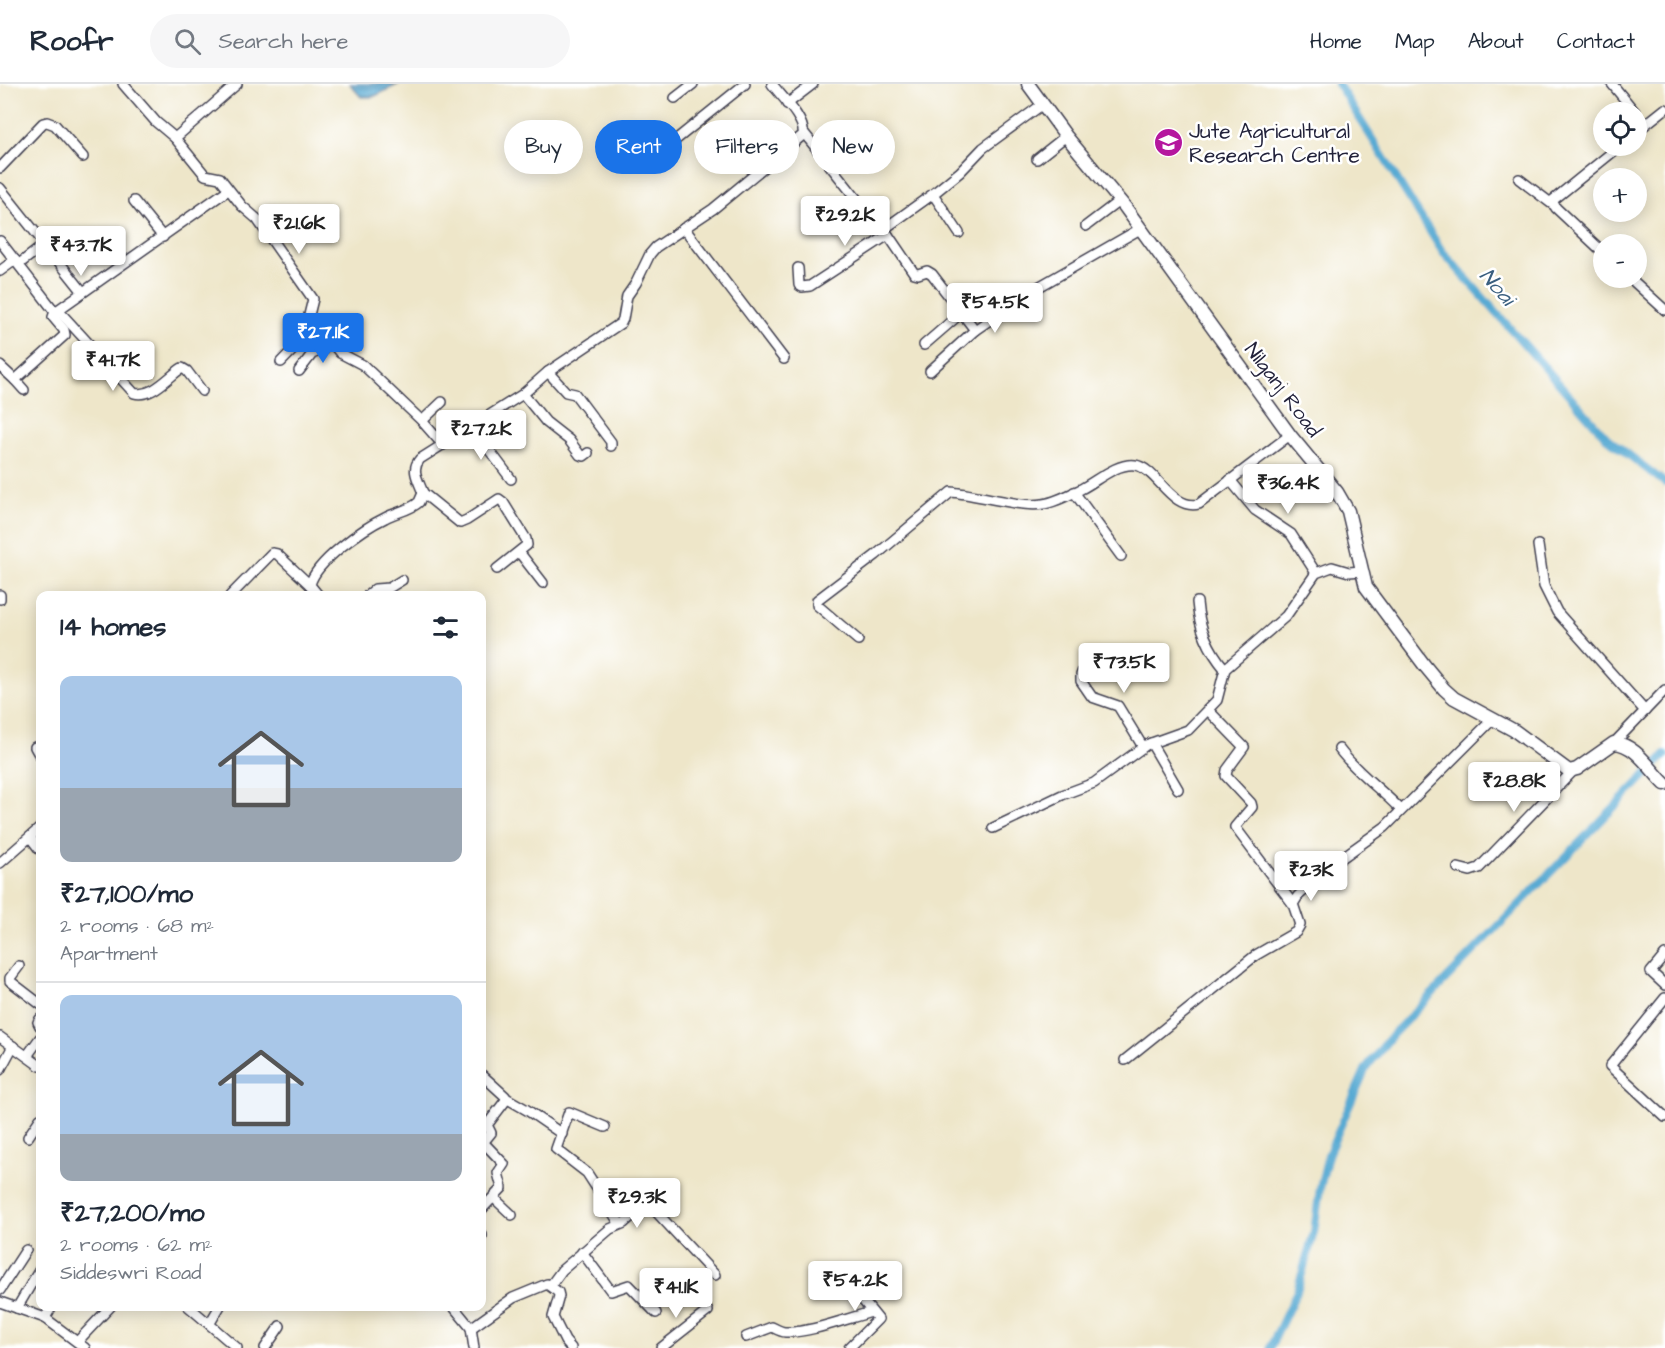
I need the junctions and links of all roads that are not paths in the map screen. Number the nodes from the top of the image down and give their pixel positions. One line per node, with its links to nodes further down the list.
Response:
1 (123, 84): 20 (street)
2 (237, 84): 20 (street)
3 (693, 84): 9 (street)
4 (745, 84): 18 (street)
5 (772, 84): 11 (street)
6 (813, 84): 11 (street)
7 (1028, 84): 12 (street, Nilganj Road)
8 (1612, 84): 10 (street)
9 (675, 98)
10 (1627, 102)
11 (787, 104): 17 (street)
12 (1043, 104): 19 (street, Nilganj Road); 28 (street)
13 (1665, 109): 15 (street)
14 (1647, 119): 15 (street)
15 (1650, 121): 16 (street)
16 (1647, 123)
17 (804, 133): 33 (street); 35 (street)
18 (682, 135)
19 (1066, 136): 23 (street); 30 (street, Nilganj Road)
20 (175, 138): 27 (street)
21 (1608, 156): 31 (street)
22 (83, 157): 24 (street)
23 (1037, 159)
24 (0, 168)
25 (1520, 179): 31 (street)
26 (0, 188): 40 (street)
27 (228, 190): 37 (street); 49 (street)
28 (933, 194): 35 (street); 36 (street)
29 (134, 201): 37 (street)
30 (1119, 201): 32 (street); 34 (street, Nilganj Road)
31 (1552, 204): 39 (street)
32 (1086, 226)
33 (684, 228): 53 (street); 58 (street)
34 (1140, 229): 50 (street); 66 (street, Nilganj Road)
35 (886, 232): 42 (street); 48 (street)
36 (959, 233)
37 (163, 237): 45 (street)
38 (0, 241): 41 (street)
39 (1593, 243)
40 (44, 246): 41 (street); 45 (street)
41 (17, 262): 43 (street); 47 (street)
42 (798, 268)
43 (0, 271)
44 (1641, 288): 46 (street)
45 (83, 292): 47 (street)
46 (1665, 310)
47 (56, 311): 59 (street); 61 (street)
48 (961, 313): 50 (street); 52 (street)
49 (316, 325): 51 (street); 54 (street)
50 (975, 330): 57 (street)
51 (331, 342): 56 (street); 64 (street)
52 (924, 345)
53 (784, 358)
54 (281, 362)
55 (0, 366): 59 (street)
56 (299, 371)
57 (930, 371)
58 (548, 372): 62 (street); 68 (street)
59 (15, 380): 60 (street)
60 (24, 390)
61 (202, 391)
62 (523, 394): 65 (street); 69 (street)
63 (442, 402): 64 (street)
64 (422, 421): 67 (street)
65 (472, 428): 67 (street); 70 (street)
66 (1290, 435): 71 (street); 78 (street, Nilganj Road)
67 (443, 445): 73 (street)
68 (611, 446)
69 (588, 453)
70 (511, 479)
71 (1230, 480): 72 (street); 79 (street)
72 (1074, 492): 76 (street); 87 (street)
73 (423, 493): 75 (street); 82 (street)
74 (1538, 545): 92 (street)
75 (519, 552): 77 (street); 81 (street)
76 (1121, 556)
77 (497, 568)
78 (1362, 571): 79 (street); 93 (street, Nilganj Road)
79 (1316, 573): 89 (street)
80 (402, 580): 85 (street)
81 (543, 583)
82 (310, 585): 83 (street); 84 (street)
83 (235, 591)
84 (315, 591)
85 (373, 591)
86 (1197, 602): 89 (street)
87 (858, 640)
88 (1089, 655): 95 (street)
89 (1225, 669): 91 (street)
90 (1665, 690): 92 (street)
91 (1208, 710): 95 (street); 109 (street)
92 (1645, 711): 94 (street)
93 (1492, 720): 99 (street, Nilganj Road); 102 (street)
94 (1614, 743): 99 (street); 100 (street)
95 (1147, 745): 101 (street); 103 (street)
96 (34, 747): 98 (street)
97 (1339, 749): 102 (street)
98 (36, 750)
99 (1573, 771): 108 (street)
100 (1662, 781)
101 (1178, 789)
102 (1401, 810): 109 (street)
103 (993, 828)
104 (36, 832): 105 (street)
105 (30, 837): 106 (street); 107 (street)
106 (36, 845)
107 (1, 860)
108 (1458, 868)
109 (1293, 904): 119 (street)
110 (1665, 955): 112 (street)
111 (19, 966): 114 (street)
112 (1665, 985)
113 (1665, 998): 124 (street)
114 (36, 1001)
115 (0, 1036): 117 (street)
116 (36, 1044): 118 (street)
117 (13, 1046): 118 (street); 121 (street)
118 (27, 1056): 120 (street)
119 (1125, 1060)
120 (36, 1063)
121 (0, 1070)
122 (486, 1079): 123 (street)
123 (506, 1098): 127 (street); 129 (street)
124 (1665, 1117)
125 (36, 1125): 128 (street)
126 (605, 1127): 127 (street)
127 (562, 1134): 134 (street)
128 (28, 1137)
129 (486, 1138)
130 (486, 1147): 131 (street)
131 (494, 1198): 132 (street); 133 (street)
132 (486, 1205)
133 (512, 1215)
134 (620, 1224): 136 (street); 137 (street)
135 (26, 1250): 141 (street)
136 (582, 1252): 140 (street); 151 (street)
137 (716, 1275)
138 (843, 1275): 150 (street)
139 (36, 1276): 143 (street)
140 (551, 1285): 155 (street); 161 (street)
141 (0, 1290)
142 (0, 1302): 143 (street)
143 (17, 1308): 152 (street)
144 (49, 1311): 152 (street)
145 (107, 1311): 157 (street)
146 (194, 1311): 153 (street)
147 (217, 1311): 153 (street)
148 (457, 1311): 155 (street)
149 (708, 1311): 162 (street)
150 (872, 1312): 156 (street); 163 (street)
151 (656, 1313)
152 (45, 1318): 157 (street)
153 (210, 1323): 159 (street)
154 (280, 1326): 160 (street)
155 (471, 1328): 158 (street)
156 (746, 1337)
157 (82, 1345)
158 (470, 1347)
159 (237, 1348)
160 (265, 1348)
161 (571, 1348)
162 (661, 1348)
163 (849, 1348)

